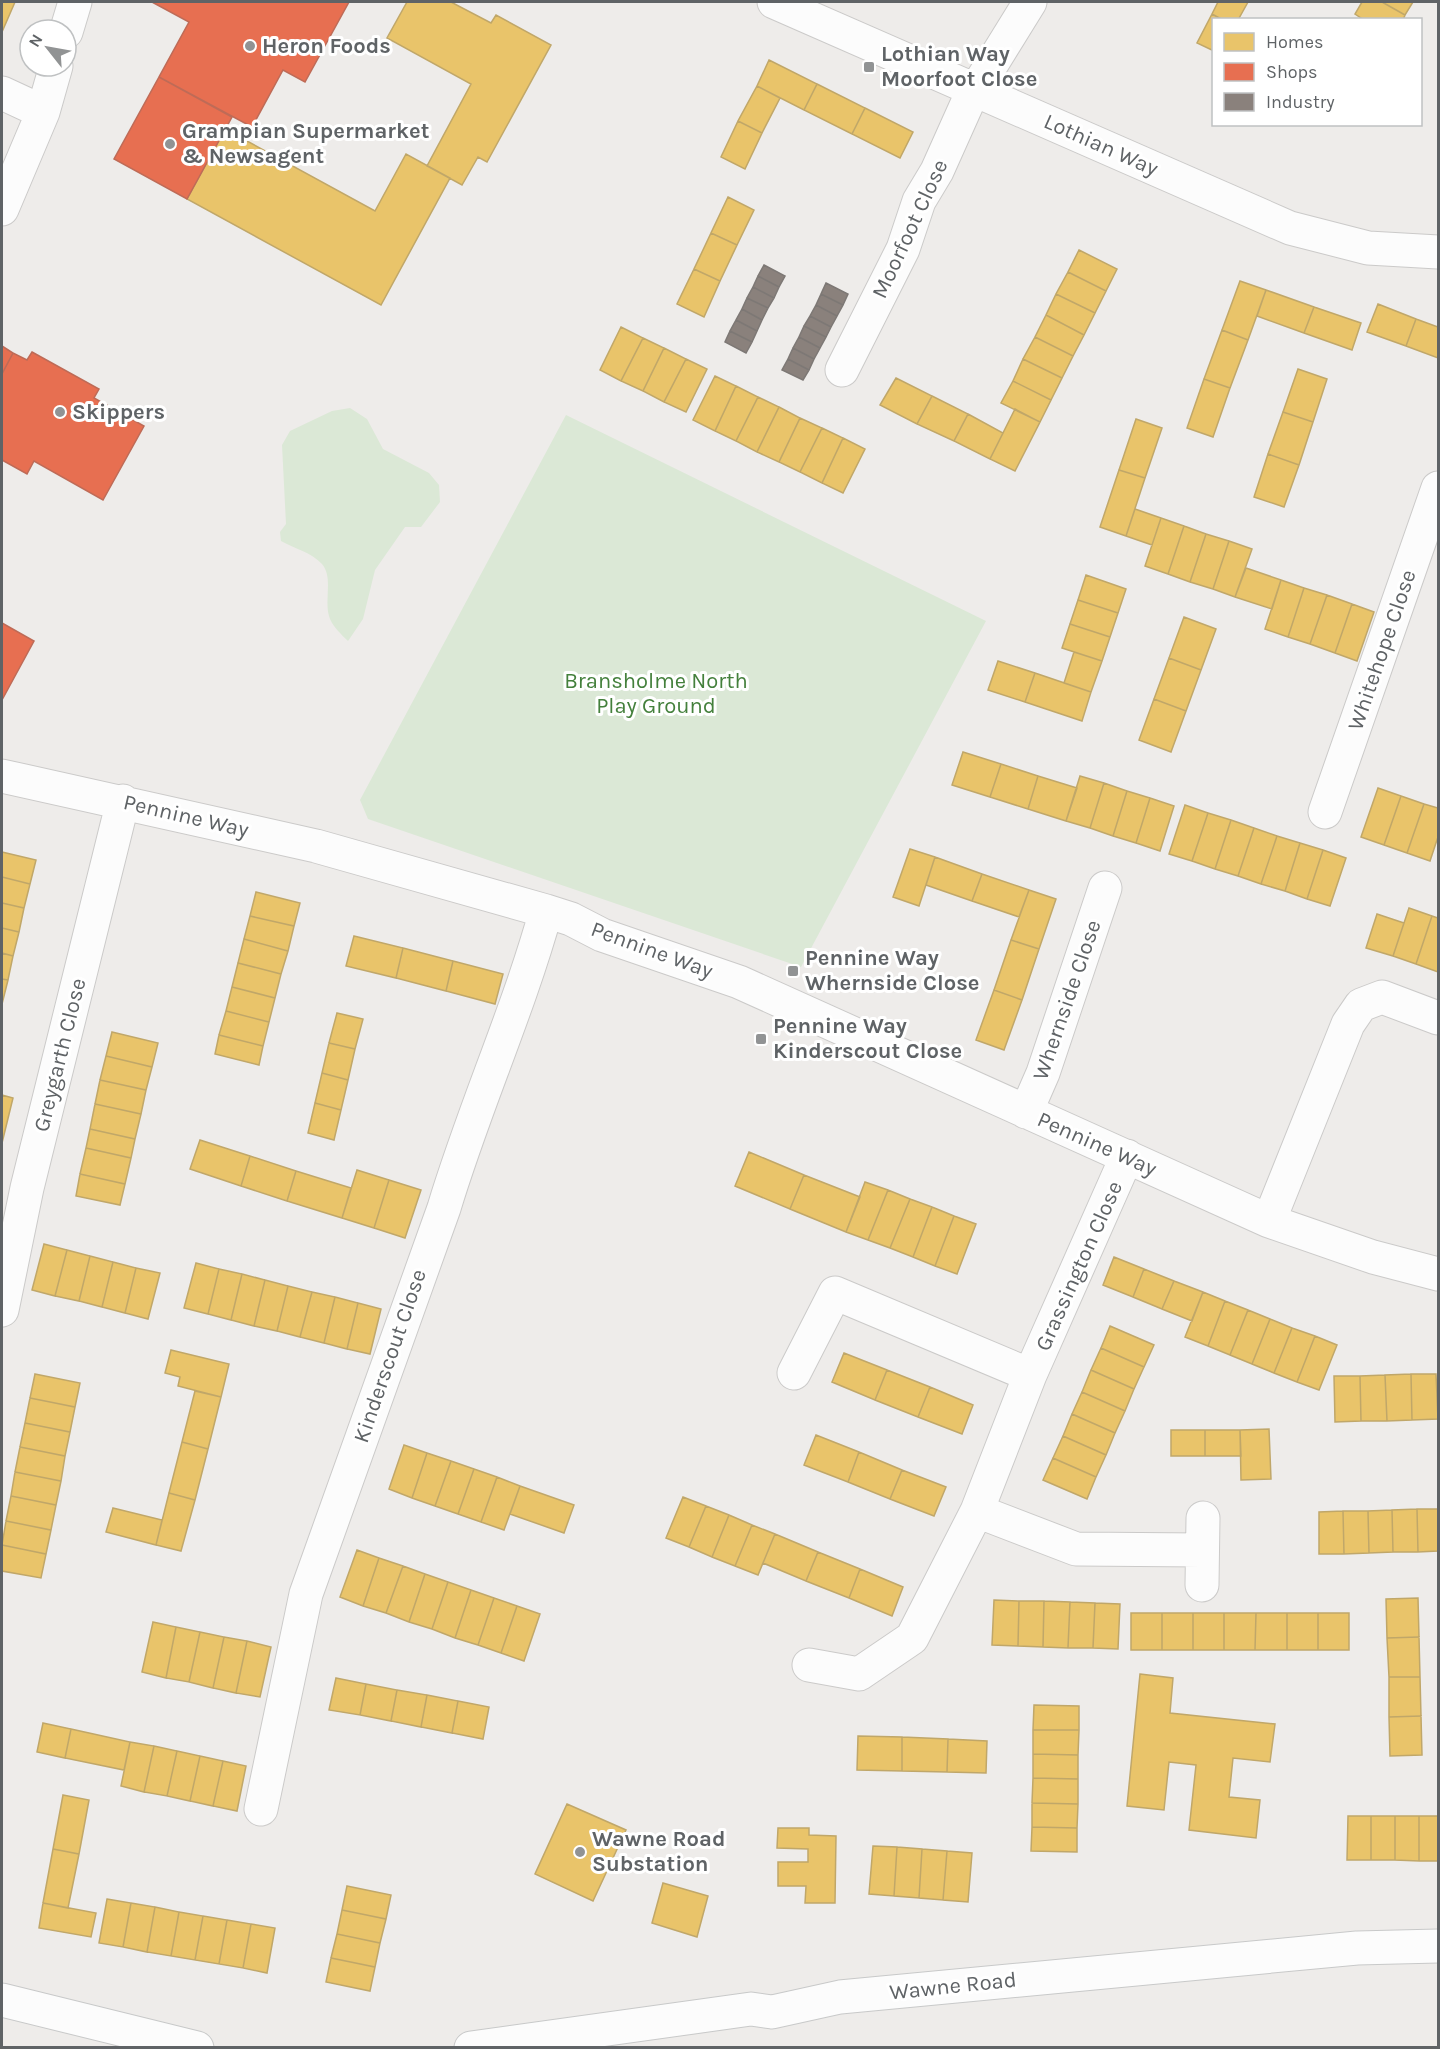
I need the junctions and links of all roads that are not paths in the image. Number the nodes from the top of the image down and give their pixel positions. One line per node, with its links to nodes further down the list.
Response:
1 (75, 2): 4 (street)
2 (774, 2): 6 (street, Lothian Way)
3 (1030, 2): 6 (street, Moorfoot Close)
4 (70, 18)
5 (53, 78): 8 (street)
6 (978, 89): 10 (street, Lothian Way); 11 (street, Moorfoot Close)
7 (2, 93): 8 (street)
8 (43, 112): 9 (street)
9 (2, 208)
10 (1438, 252)
11 (842, 370)
12 (1438, 488): 15 (street, Whitehope Close)
13 (2, 776): 14 (street, Pennine Way)
14 (123, 801): 17 (street, Pennine Way); 23 (street, Greygarth Close)
15 (1325, 812)
16 (1105, 888): 19 (street, Whernside Close)
17 (546, 910): 19 (street, Pennine Way); 31 (street, Kinderscout Close)
18 (1438, 1018): 21 (street)
19 (1026, 1112): 20 (street, Pennine Way)
20 (1126, 1156): 21 (street, Pennine Way); 25 (street, Grassington Close)
21 (1269, 1221): 22 (street, Pennine Way)
22 (1438, 1274)
23 (2, 1310)
24 (794, 1373): 25 (street, Grassington Close)
25 (1030, 1375): 26 (street, Grassington Close)
26 (977, 1511): 28 (street); 30 (street, Grassington Close)
27 (1203, 1518): 28 (street)
28 (1202, 1550): 29 (street)
29 (1202, 1585)
30 (809, 1665)
31 (261, 1809)
32 (1438, 1946): 35 (street, Wawne Road)
33 (2, 2000): 34 (street)
34 (197, 2048)
35 (471, 2048)

